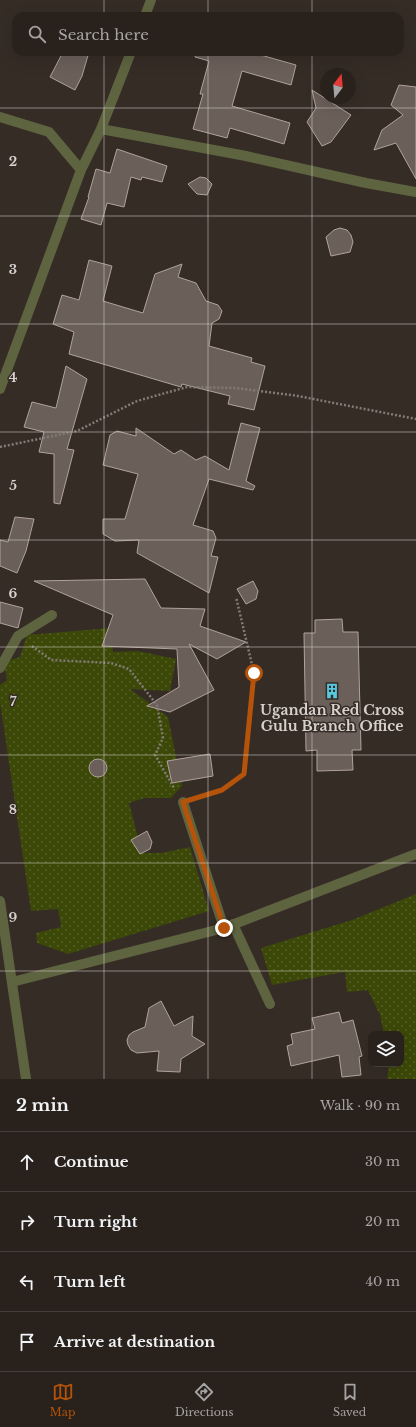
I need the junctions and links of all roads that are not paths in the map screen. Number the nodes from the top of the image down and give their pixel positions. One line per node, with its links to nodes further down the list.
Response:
1 (151, 0): 2 (street)
2 (146, 12)
3 (129, 56): 5 (street)
4 (0, 116): 6 (street)
5 (101, 129): 6 (street); 7 (street)
6 (81, 170): 8 (street)
7 (416, 192)
8 (0, 389)
9 (52, 615): 10 (street)
10 (0, 668)
11 (183, 802): 14 (street)
12 (416, 854): 14 (street)
13 (0, 901): 15 (street)
14 (229, 926): 16 (street); 17 (street)
15 (2, 937): 16 (street)
16 (12, 982): 18 (street)
17 (270, 1004)
18 (26, 1079)

